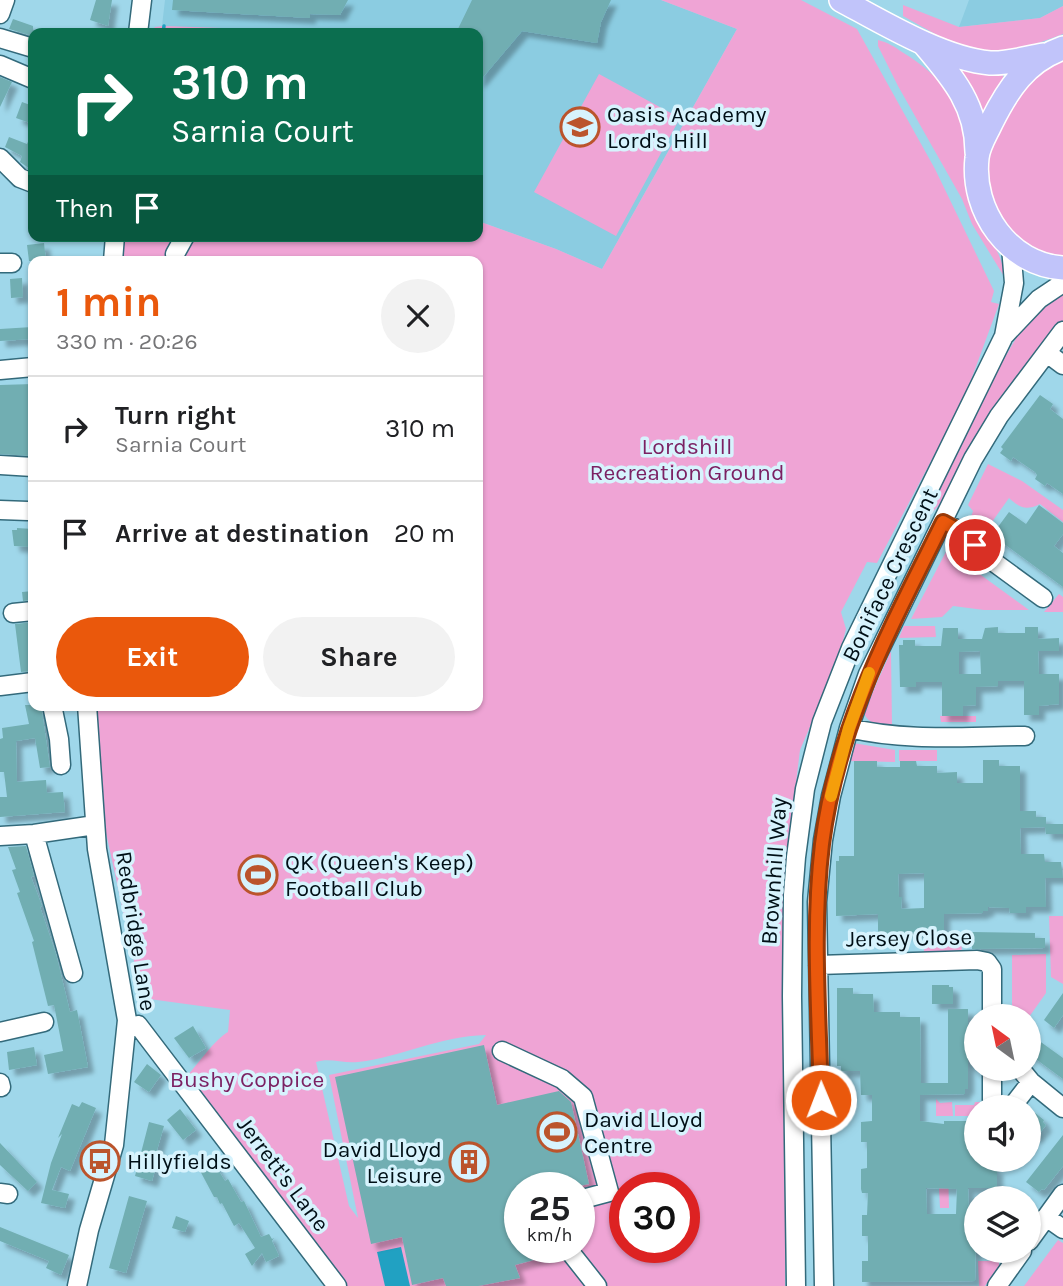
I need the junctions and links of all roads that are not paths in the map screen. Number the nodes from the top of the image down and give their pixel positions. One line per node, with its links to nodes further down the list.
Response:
1 (5, 0): 4 (street)
2 (142, 0): 5 (street)
3 (841, 0): 7 (main road)
4 (0, 14)
5 (139, 28)
6 (0, 38): 8 (street)
7 (923, 44): 9 (main road); 12 (main road)
8 (28, 46)
9 (1055, 51): 12 (main road)
10 (0, 65): 11 (street)
11 (28, 77)
12 (977, 155): 16 (main road)
13 (0, 158): 14 (street)
14 (28, 181)
15 (182, 242): 17 (street)
16 (1011, 247): 18 (main road); 21 (street, Brownhill Way)
17 (175, 254)
18 (1063, 268)
19 (1063, 283): 21 (street, Brownhill Way)
20 (1063, 331): 22 (street, Boniface Crescent)
21 (1004, 335): 63 (street, Brownhill Way)
22 (1047, 353): 23 (street); 30 (street, Boniface Crescent)
23 (1063, 365)
24 (28, 367): 25 (street)
25 (0, 370)
26 (0, 466): 27 (street)
27 (28, 467)
28 (0, 510): 29 (street)
29 (28, 511)
30 (943, 522): 31 (street); 38 (street, Boniface Crescent)
31 (1043, 598)
32 (28, 612): 33 (street)
33 (13, 613)
34 (28, 683): 35 (street)
35 (0, 686)
36 (53, 711): 40 (street)
37 (88, 711): 41 (street, Redbridge Lane)
38 (849, 728): 39 (street); 44 (street, Boniface Crescent)
39 (1025, 736)
40 (61, 765)
41 (95, 825): 42 (street); 60 (street, Redbridge Lane)
42 (34, 834): 43 (street); 45 (street)
43 (0, 836)
44 (818, 965): 46 (street, Jersey Close); 64 (street, Boniface Crescent)
45 (73, 973)
46 (992, 1004)
47 (44, 1022): 49 (street)
48 (138, 1025): 61 (street, Jerrett's Lane)
49 (0, 1032)
50 (502, 1051): 54 (street)
51 (1018, 1095): 52 (street)
52 (1063, 1108)
53 (1063, 1194): 55 (street)
54 (595, 1196)
55 (1046, 1217): 56 (street); 57 (street)
56 (1041, 1224)
57 (1063, 1229)
58 (579, 1263): 62 (street)
59 (1013, 1263): 65 (street)
60 (78, 1286)
61 (337, 1286)
62 (597, 1286)
63 (796, 1286)
64 (824, 1286)
65 (997, 1286)

